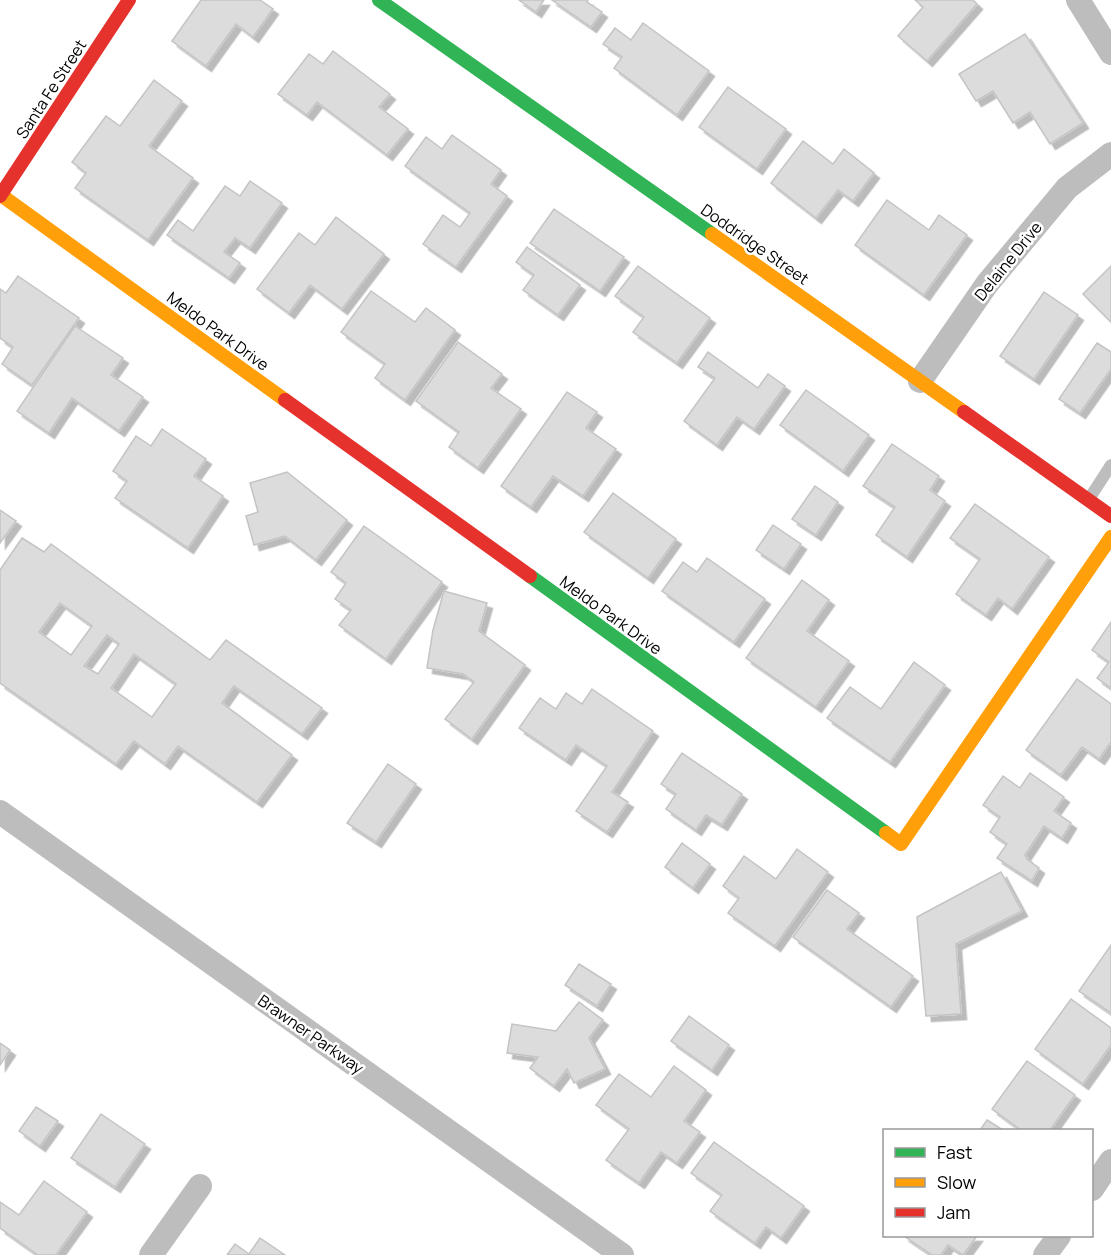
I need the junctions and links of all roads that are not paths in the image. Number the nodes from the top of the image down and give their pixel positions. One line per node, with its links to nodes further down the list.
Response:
1 (129, 0): 6 (street, Santa Fe Street)
2 (379, 0): 7 (street, Doddridge Street)
3 (1078, 0): 4 (street)
4 (1111, 53)
5 (1111, 154): 7 (street, Delaine Drive)
6 (1, 195): 11 (street, Meldo Park Drive)
7 (920, 381): 9 (street, Doddridge Street)
8 (1111, 465): 9 (lane)
9 (1088, 500): 10 (street, Doddridge Street)
10 (1111, 516)
11 (1111, 537)
12 (0, 812): 18 (street, Brawner Parkway)
13 (1111, 1161): 15 (street)
14 (200, 1186): 17 (street)
15 (1093, 1188)
16 (1058, 1237): 19 (street)
17 (151, 1255)
18 (622, 1255)
19 (1045, 1255)

